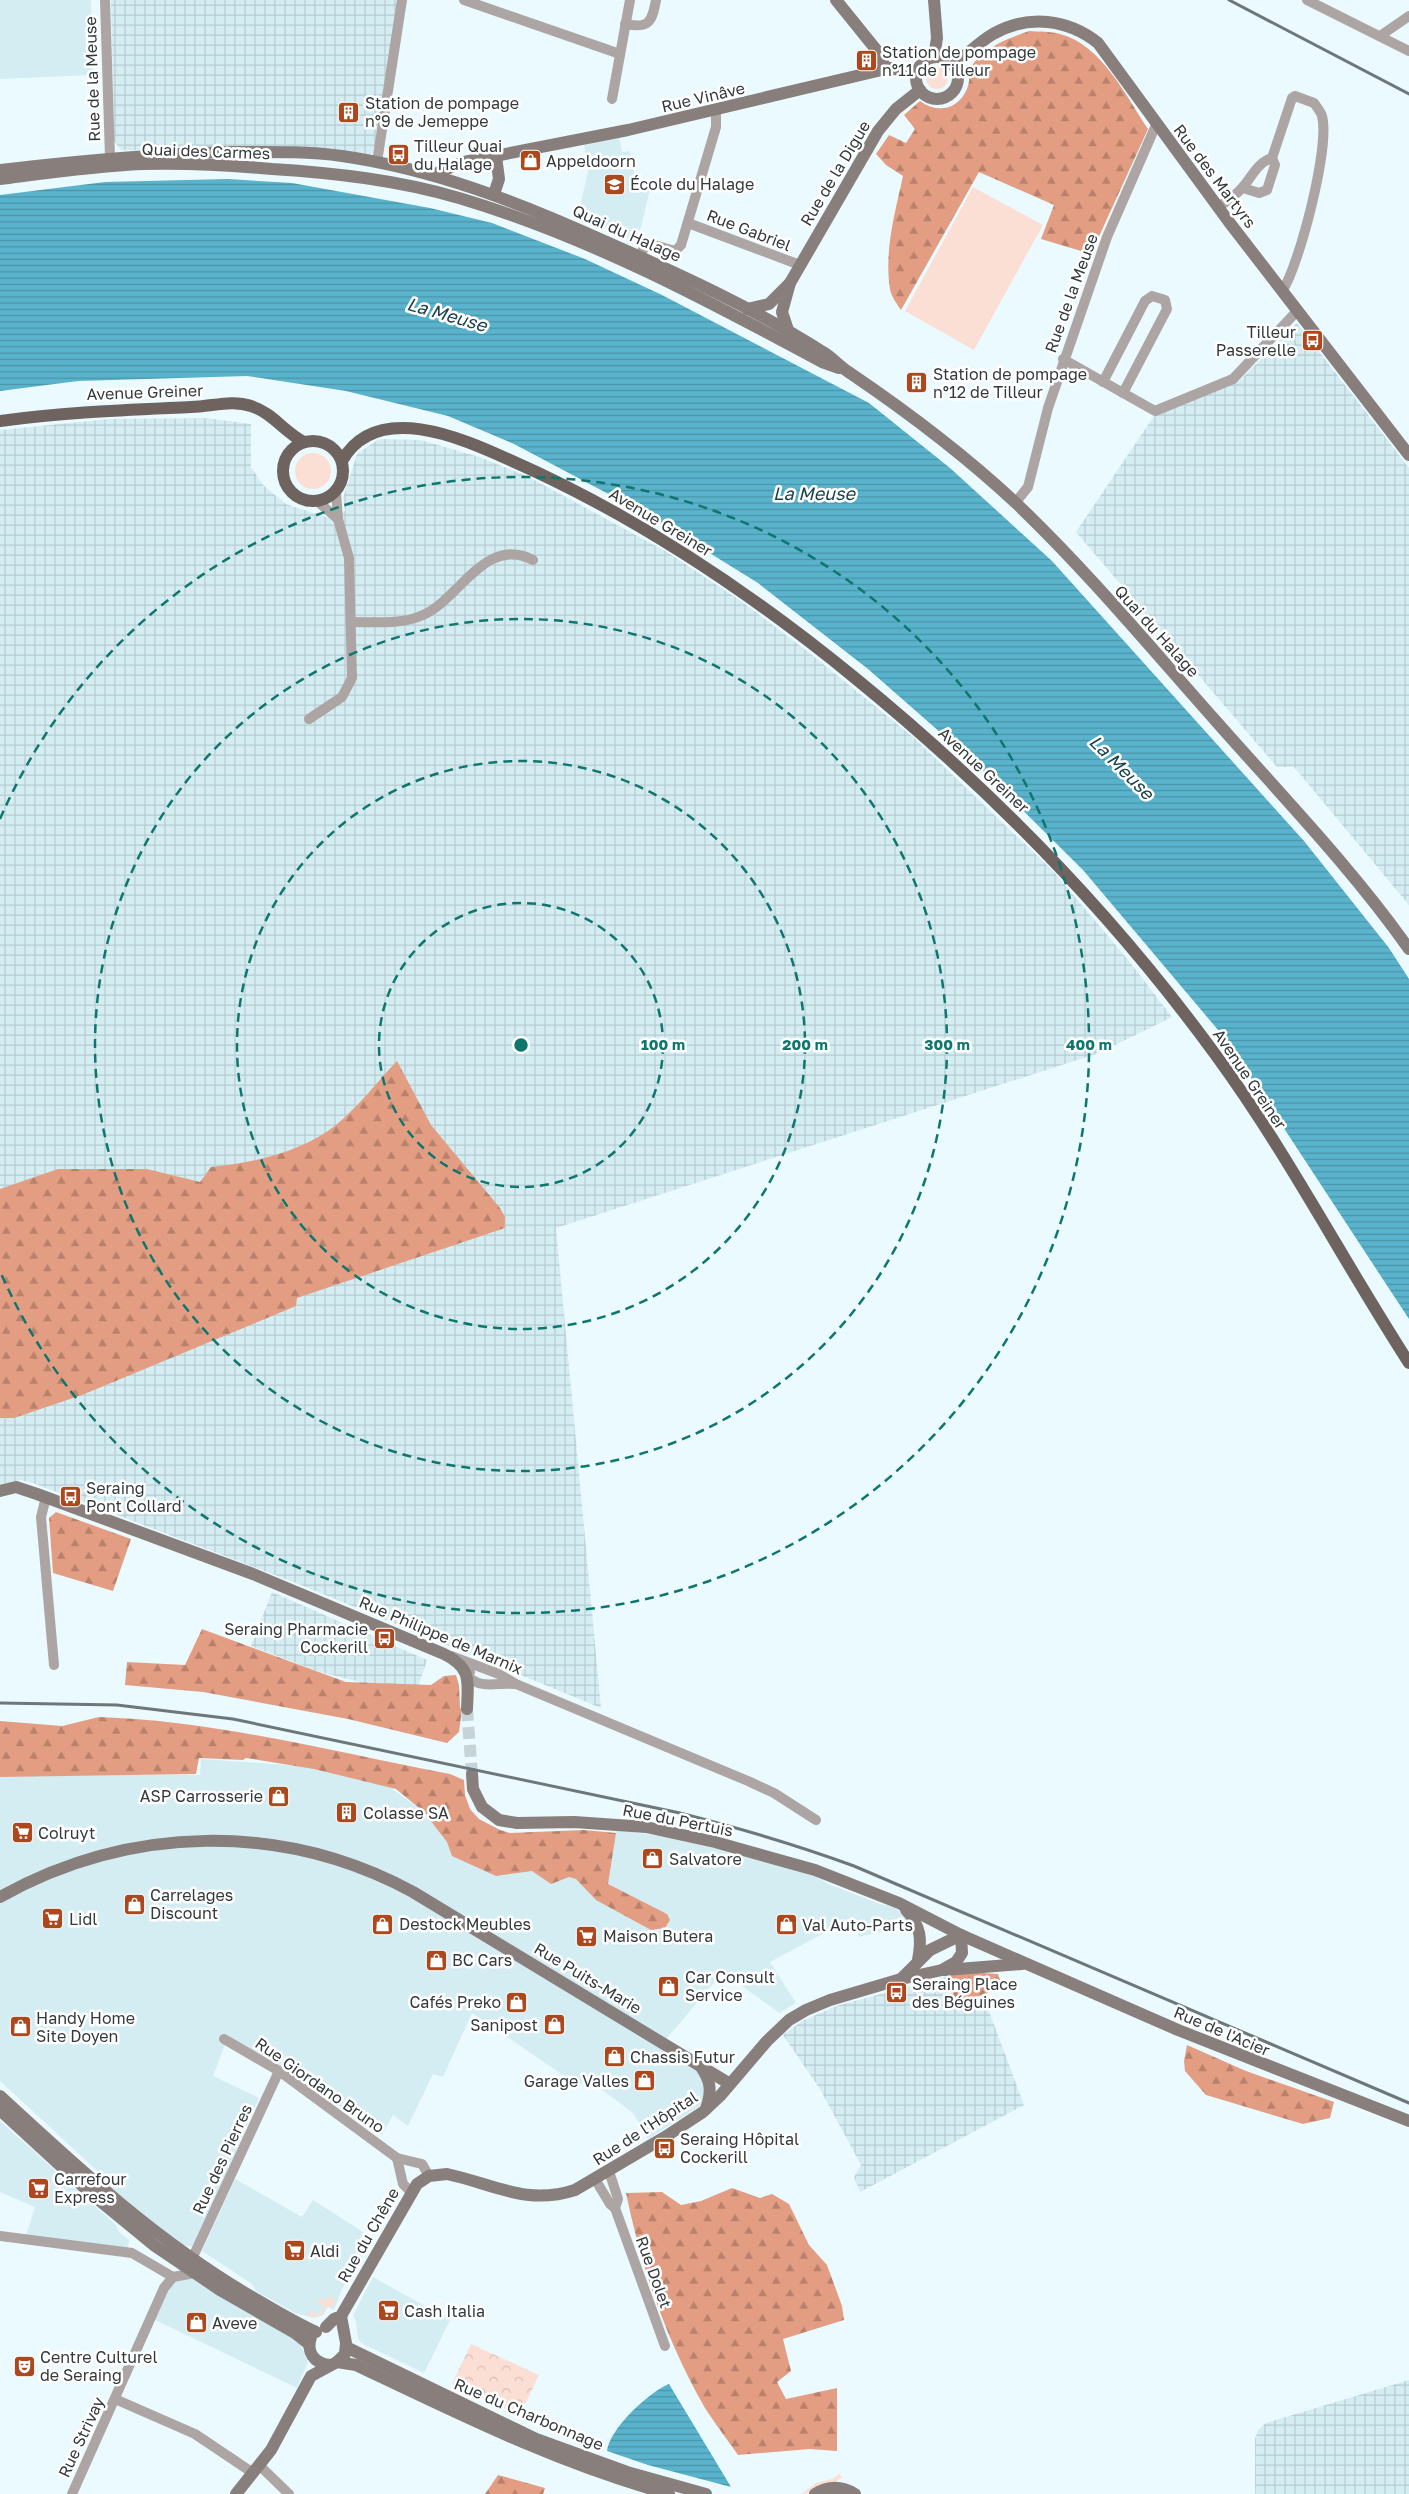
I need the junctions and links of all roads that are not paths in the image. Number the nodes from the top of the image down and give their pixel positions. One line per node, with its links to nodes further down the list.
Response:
1 (105, 0): 23 (street, Rue de la Meuse)
2 (402, 0): 25 (street)
3 (464, 0): 13 (street)
4 (630, 0): 10 (street)
5 (656, 0): 10 (street)
6 (836, 0): 16 (main road)
7 (934, 0): 14 (main road)
8 (1307, 0): 11 (street)
9 (1409, 16): 11 (street)
10 (626, 24): 13 (street)
11 (1380, 36): 12 (street)
12 (1409, 51)
13 (620, 54): 19 (street)
14 (934, 57): 15 (main road); 17 (main road)
15 (953, 64): 18 (main road); 21 (main road, Rue des Martyrs)
16 (886, 69): 17 (main road, Rue Vinâve); 20 (main road, Rue Vinâve)
17 (916, 73): 18 (main road)
18 (920, 90): 35 (main road, Rue de la Digue)
19 (612, 98)
20 (716, 110): 22 (main road, Rue Vinâve); 33 (street)
21 (1156, 125): 32 (main road, Rue des Martyrs); 41 (street, Rue de la Meuse)
22 (496, 156): 27 (main road, Rue Vinâve); 31 (main road)
23 (110, 157): 25 (main road, Quai des Carmes); 26 (main road, Quai des Carmes)
24 (1272, 158): 30 (street); 30 (street); 37 (street)
25 (377, 162): 27 (main road, Quai du Halage)
26 (0, 170)
27 (432, 175): 31 (main road, Quai du Halage)
28 (0, 179): 29 (main road, Quai des Carmes)
29 (410, 186): 31 (main road); 42 (main road, Quai du Halage)
30 (1243, 188): 32 (street)
31 (494, 194): 34 (main road, Quai du Halage)
32 (1219, 207): 37 (main road, Rue des Martyrs)
33 (688, 223): 34 (street); 35 (street, Rue Gabriel)
34 (639, 256): 38 (main road, Quai du Halage)
35 (800, 265): 36 (main road, Rue de la Digue)
36 (790, 283): 38 (main road, Rue de la Digue); 40 (main road, Rue de la Digue)
37 (1283, 290): 39 (main road, Rue des Martyrs)
38 (747, 309): 40 (main road, Quai du Halage)
39 (1298, 310): 44 (street); 51 (main road, Rue des Martyrs)
40 (789, 333): 42 (main road, Quai du Halage)
41 (1063, 359): 43 (street); 55 (street, Rue de la Meuse)
42 (846, 371): 55 (main road, Quai du Halage)
43 (1103, 382): 44 (street); 44 (street)
44 (1123, 393)
45 (0, 421): 46 (main road, Avenue Greiner)
46 (284, 428): 47 (main road, Avenue Greiner); 50 (main road)
47 (304, 442): 49 (main road, Avenue Greiner); 50 (main road)
48 (356, 442): 49 (main road, Avenue Greiner); 52 (main road, Avenue Greiner); 61 (main road, Avenue Greiner)
49 (333, 447): 52 (main road)
50 (289, 453): 54 (main road)
51 (1409, 455)
52 (342, 462): 53 (main road, Avenue Greiner)
53 (336, 492): 54 (main road); 56 (street)
54 (317, 501): 56 (street)
55 (1016, 503): 60 (main road, Quai du Halage)
56 (338, 518): 58 (street)
57 (533, 560): 58 (street)
58 (351, 622): 59 (street)
59 (309, 719)
60 (1409, 949)
61 (1409, 1363)
62 (0, 1491): 63 (main road, Rue Philippe de Marnix)
63 (46, 1497): 64 (main road, Rue Philippe de Marnix); 65 (street)
64 (444, 1654): 66 (street, Rue Philippe de Marnix); 67 (main road)
65 (54, 1665)
66 (479, 1666): 67 (street); 68 (street, Rue Philippe de Marnix)
67 (468, 1676): 69 (street); 70 (main road)
68 (516, 1684): 69 (street); 72 (street, Rue Philippe de Marnix)
69 (488, 1685): 70 (street)
70 (468, 1705)
71 (472, 1774): 74 (main road, Rue du Pertuis)
72 (816, 1820)
73 (0, 1897): 81 (main road, Rue Puits-Marie)
74 (899, 1902): 75 (main road, Rue du Pertuis); 76 (main road)
75 (961, 1935): 76 (main road); 77 (main road, Rue de l'Acier); 78 (main road)
76 (918, 1960): 79 (main road)
77 (1024, 1964): 78 (main road, Rue de l'Hôpital); 87 (main road, Rue de l'Acier)
78 (942, 1970): 79 (main road, Rue de l'Hôpital)
79 (901, 1979): 83 (main road, Rue de l'Hôpital)
80 (224, 2039): 82 (street, Rue Giordano Bruno)
81 (700, 2064): 83 (main road, Rue Puits-Marie); 86 (main road)
82 (280, 2071): 88 (street, Rue Giordano Bruno); 95 (street, Rue des Pierres)
83 (730, 2084): 86 (main road, Rue de l'Hôpital)
84 (0, 2096): 95 (main road)
85 (0, 2110): 96 (main road)
86 (706, 2110): 89 (main road, Rue de l'Hôpital)
87 (1409, 2121)
88 (397, 2158): 90 (street, Rue Giordano Bruno); 92 (street)
89 (609, 2171): 91 (main road, Rue de l'Hôpital); 93 (street, Rue Dolet)
90 (430, 2176): 91 (main road, Rue de l'Hôpital); 92 (main road, Rue du Chêne)
91 (595, 2180): 93 (street, Rue Dolet)
92 (411, 2192): 98 (main road, Rue du Chêne)
93 (616, 2208): 101 (street, Rue Dolet)
94 (0, 2236): 97 (street)
95 (192, 2259): 99 (main road)
96 (194, 2273): 97 (street); 102 (main road)
97 (173, 2277): 105 (street, Rue Strivay)
98 (341, 2316): 99 (main road, Rue du Chêne); 100 (main road)
99 (321, 2330): 100 (main road); 102 (main road, Rue du Chêne)
100 (345, 2342): 103 (main road); 111 (main road, Rue du Charbonnage)
101 (665, 2346)
102 (311, 2350): 103 (main road); 104 (main road, Rue du Chêne)
103 (333, 2363): 104 (main road); 110 (main road, Rue du Charbonnage)
104 (311, 2376): 106 (main road, Rue du Chêne)
105 (115, 2399): 106 (street); 107 (street, Rue Strivay)
106 (257, 2469): 108 (main road, Rue du Chêne); 109 (street)
107 (72, 2494)
108 (236, 2494)
109 (289, 2494)
110 (669, 2494)
111 (706, 2494)
112 (815, 2494): 113 (main road)
113 (855, 2494)

